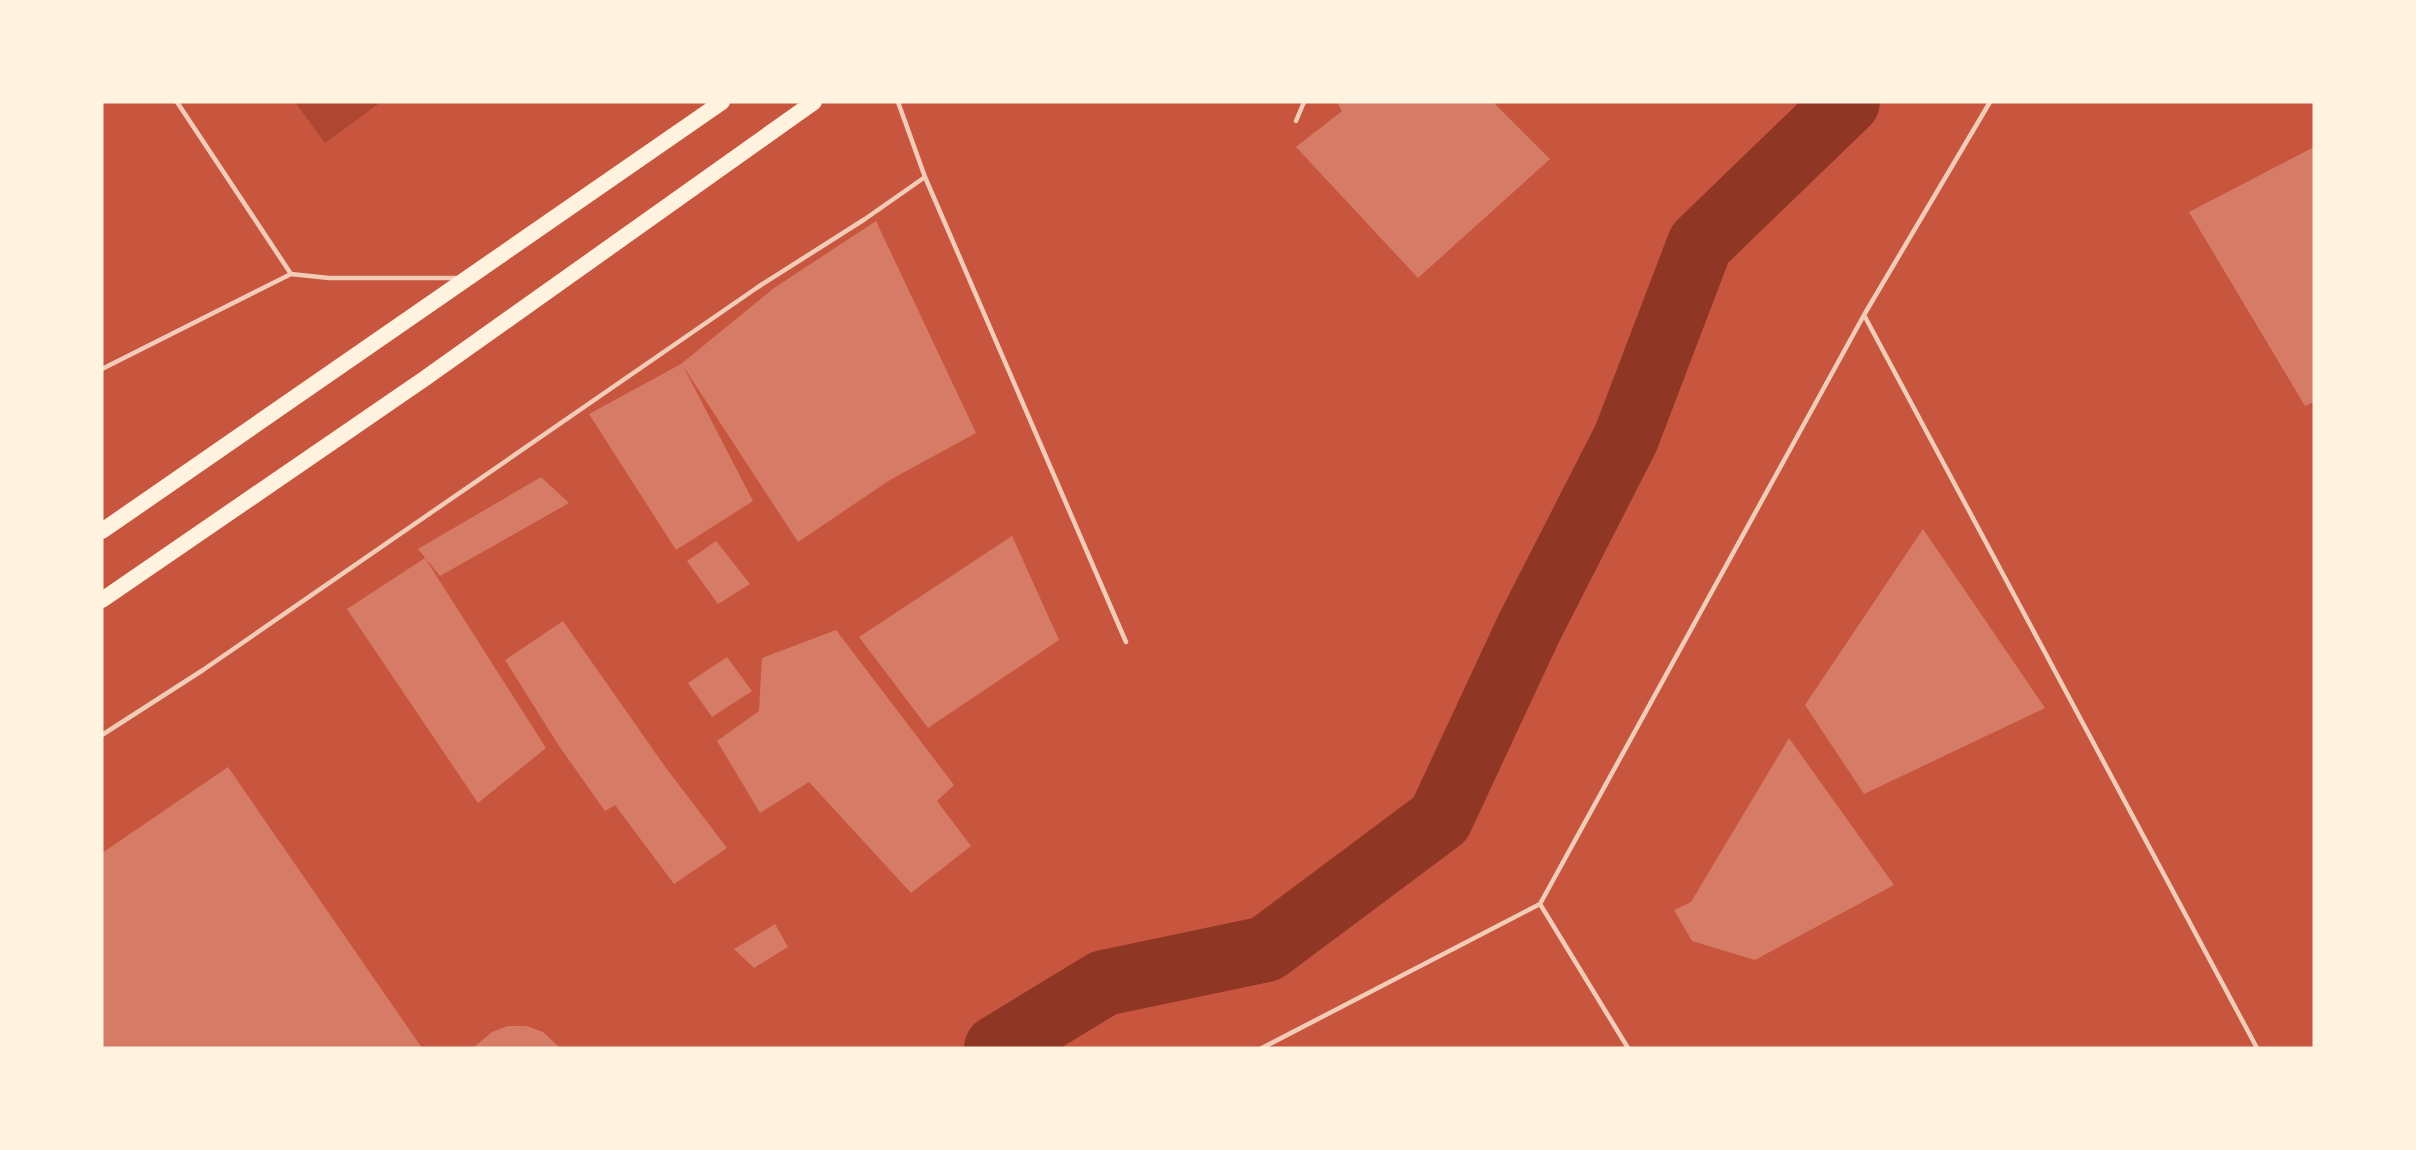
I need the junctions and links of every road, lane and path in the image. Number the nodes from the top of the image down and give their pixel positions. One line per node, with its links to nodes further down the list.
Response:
1 (177, 102): 9 (lane)
2 (722, 102): 10 (highway)
3 (814, 102): 14 (highway)
4 (898, 102): 8 (lane)
5 (1304, 102): 7 (lane)
6 (1990, 102): 11 (lane)
7 (1296, 122)
8 (925, 177): 15 (lane); 16 (lane)
9 (291, 274): 10 (lane); 12 (lane)
10 (465, 278): 13 (highway)
11 (1864, 315): 17 (lane); 20 (lane)
12 (102, 369)
13 (102, 531)
14 (102, 600)
15 (1126, 642)
16 (102, 735)
17 (1540, 904): 18 (lane); 19 (lane)
18 (1262, 1048)
19 (1628, 1048)
20 (2257, 1048)

